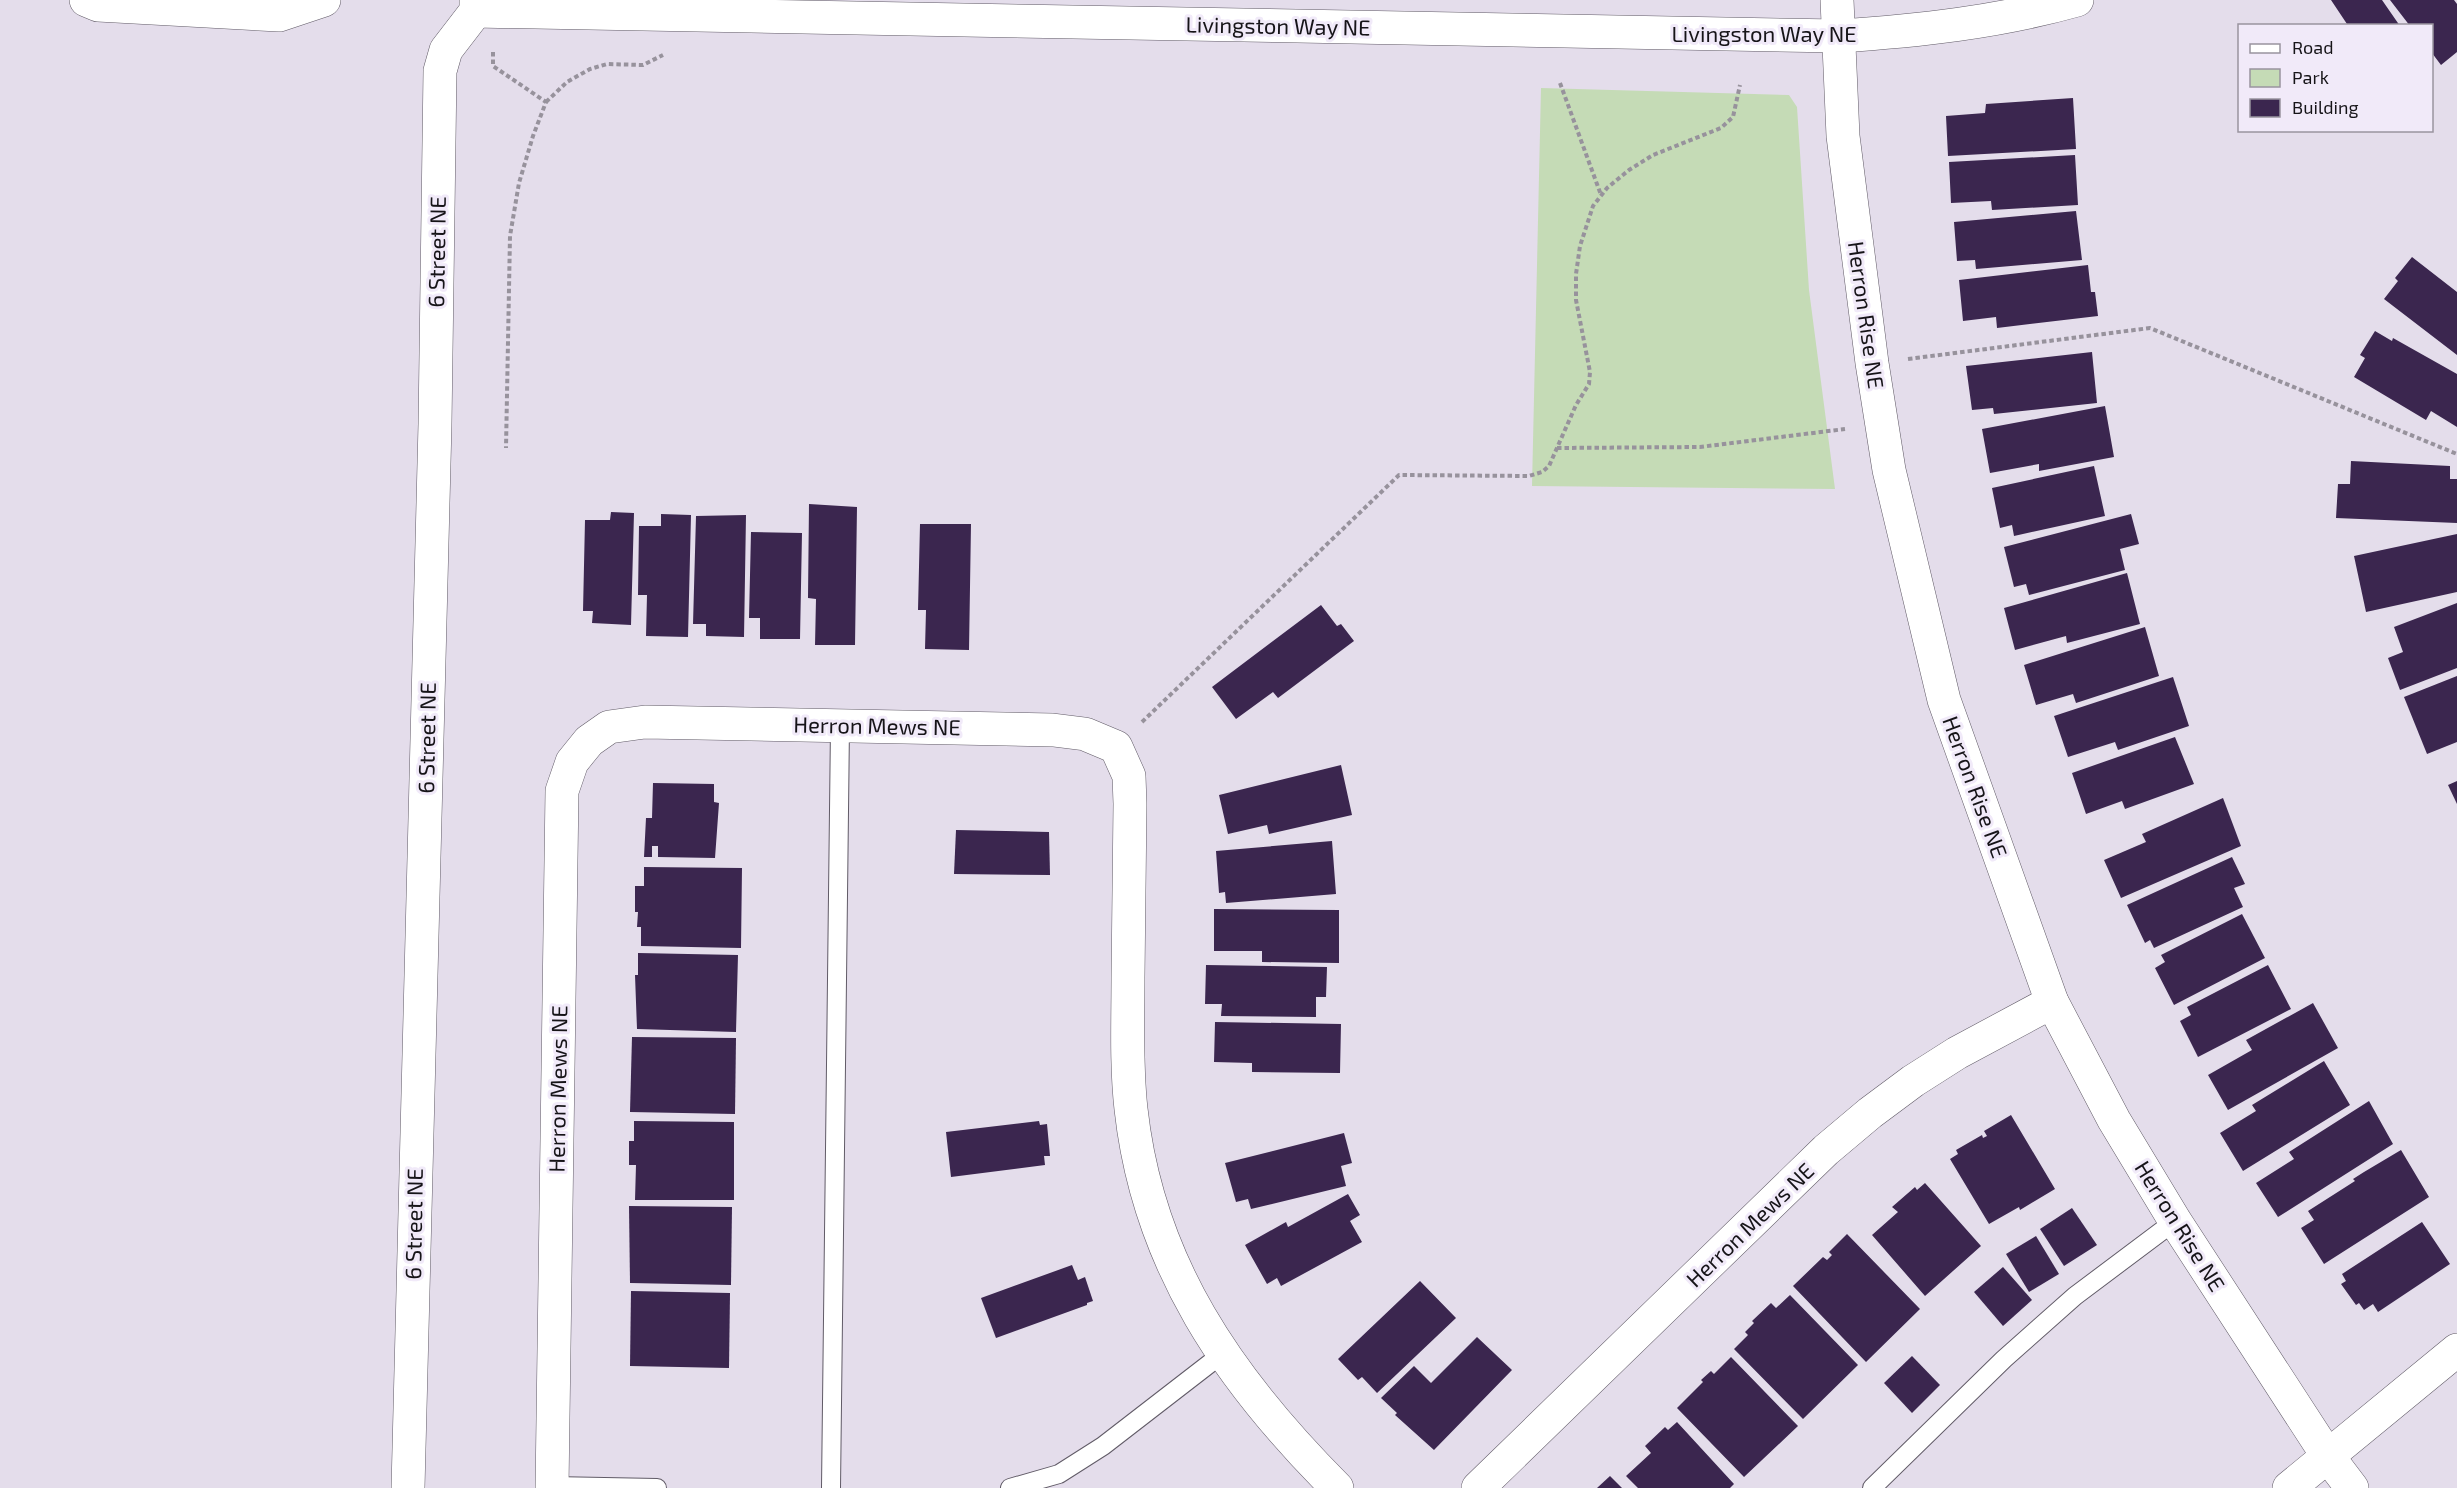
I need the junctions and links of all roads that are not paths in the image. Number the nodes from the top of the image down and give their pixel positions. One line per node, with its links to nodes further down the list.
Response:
1 (86, 0): 2 (street)
2 (324, 0)
3 (2077, 0): 6 (street, Livingston Way NE)
4 (1837, 1): 6 (street, Herron Rise NE)
5 (482, 8): 6 (street, Livingston Way NE); 14 (street, 6 Street NE)
6 (1838, 36): 8 (street, Herron Rise NE)
7 (840, 726): 11 (street, Herron Mews NE); 13 (street, Herron Mews NE); 16 (lane)
8 (2052, 1002): 9 (street, Herron Rise NE); 19 (street, Herron Mews NE)
9 (2175, 1221): 12 (street, Herron Rise NE); 20 (lane)
10 (2457, 1350): 12 (street)
11 (1222, 1354): 17 (lane); 18 (street)
12 (2327, 1455): 21 (street); 22 (street, Herron Rise NE)
13 (552, 1487): 15 (lane)
14 (408, 1488)
15 (657, 1488)
16 (831, 1488)
17 (1010, 1488)
18 (1336, 1488)
19 (1478, 1488)
20 (1872, 1488)
21 (2289, 1488)
22 (2352, 1488)

